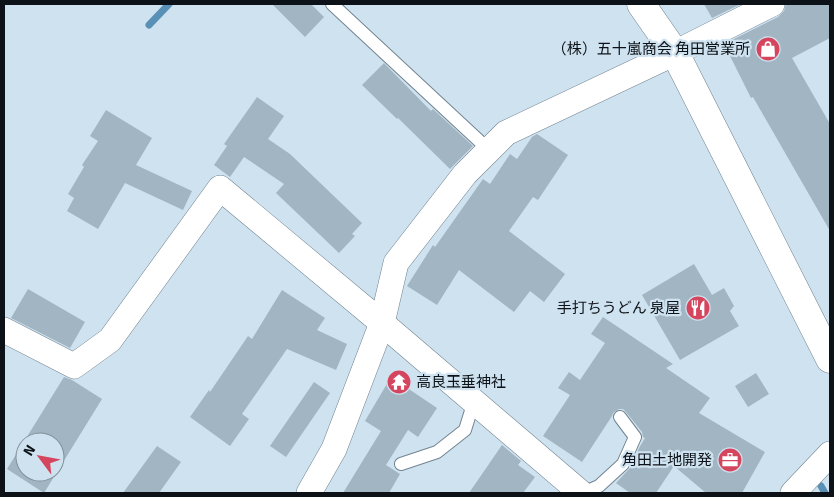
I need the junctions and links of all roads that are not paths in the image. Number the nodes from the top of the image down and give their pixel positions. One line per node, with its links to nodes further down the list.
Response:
1 (332, 4): 5 (lane)
2 (641, 4): 4 (street)
3 (772, 4): 4 (street)
4 (675, 53): 5 (street); 8 (street)
5 (489, 150): 6 (street)
6 (382, 323): 7 (street); 9 (street); 13 (street)
7 (4, 330)
8 (830, 359)
9 (474, 401): 12 (lane); 14 (street)
10 (620, 418): 14 (lane)
11 (830, 454): 15 (street)
12 (401, 464)
13 (309, 493)
14 (582, 493)
15 (793, 493)

